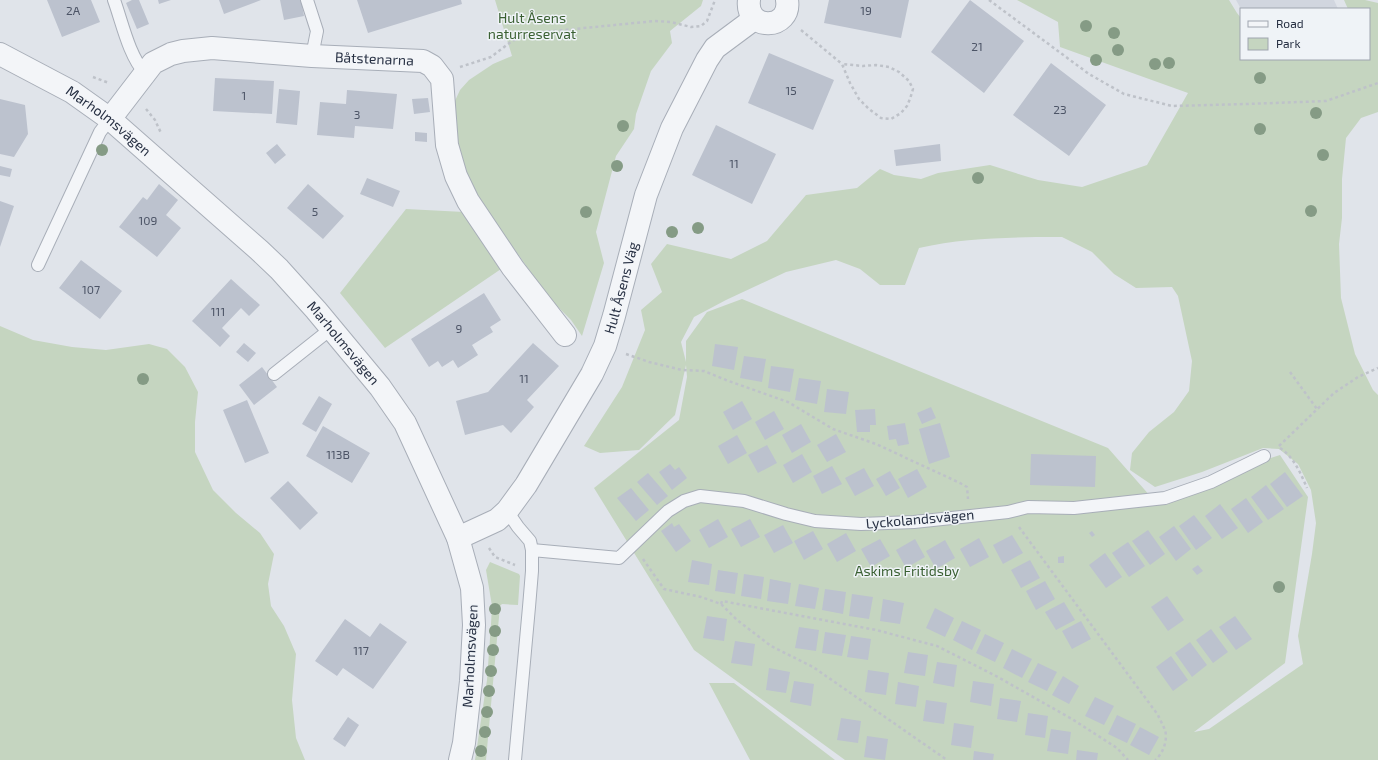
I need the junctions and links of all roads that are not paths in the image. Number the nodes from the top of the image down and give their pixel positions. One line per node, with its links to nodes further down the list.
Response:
1 (114, 0): 7 (lane)
2 (307, 0): 6 (lane)
3 (785, 8): 4 (street, Hult Åsens Väg)
4 (752, 9): 14 (street, Hult Åsens Väg)
5 (0, 54): 8 (street, Marholmsvägen)
6 (312, 56): 7 (street, Båtstenarna); 11 (street, Båtstenarna)
7 (145, 73): 8 (street, Båtstenarna)
8 (110, 119): 9 (lane); 10 (street, Marholmsvägen)
9 (38, 265)
10 (332, 328): 12 (lane); 15 (street, Marholmsvägen)
11 (565, 335)
12 (274, 374)
13 (1264, 456): 16 (lane, Lyckolandsvägen)
14 (507, 512): 15 (street, Hult Åsens Väg); 16 (lane)
15 (458, 538): 17 (street, Marholmsvägen)
16 (532, 550): 18 (lane)
17 (460, 760)
18 (515, 760)

